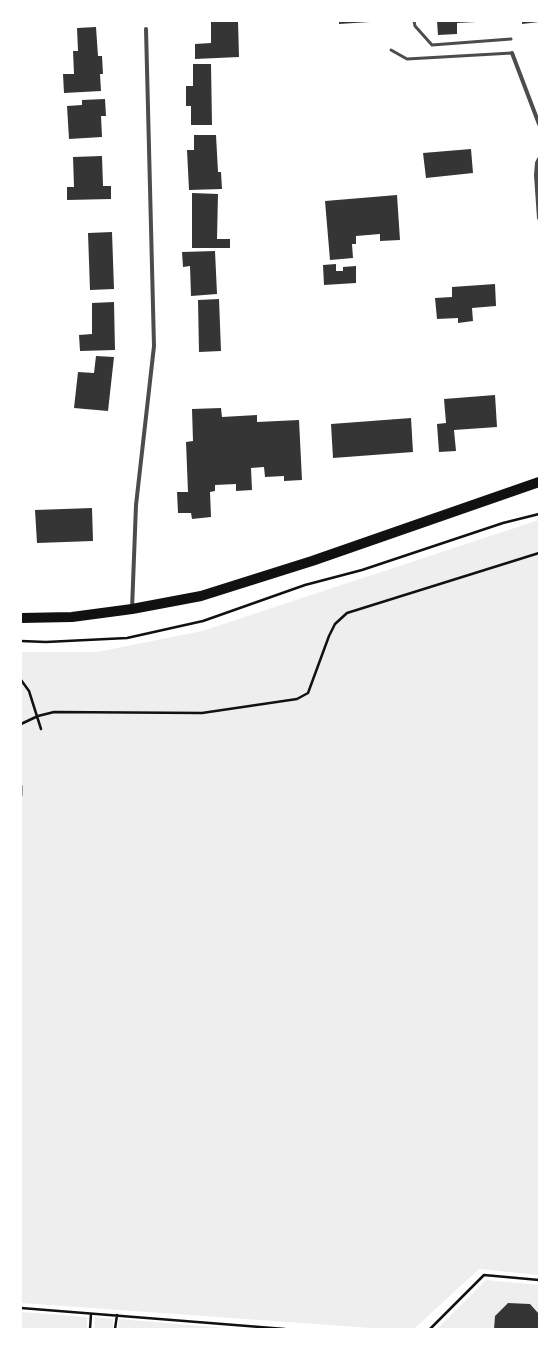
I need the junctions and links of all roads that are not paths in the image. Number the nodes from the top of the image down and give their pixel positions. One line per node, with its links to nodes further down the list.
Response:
1 (414, 21): 3 (lane)
2 (146, 29): 10 (street)
3 (512, 40)
4 (391, 50): 5 (lane)
5 (512, 53): 6 (street)
6 (539, 124)
7 (539, 159): 8 (street)
8 (539, 218)
9 (539, 482): 10 (main road)
10 (132, 609): 11 (main road)
11 (21, 618)
12 (21, 786): 13 (lane)
13 (21, 795)

